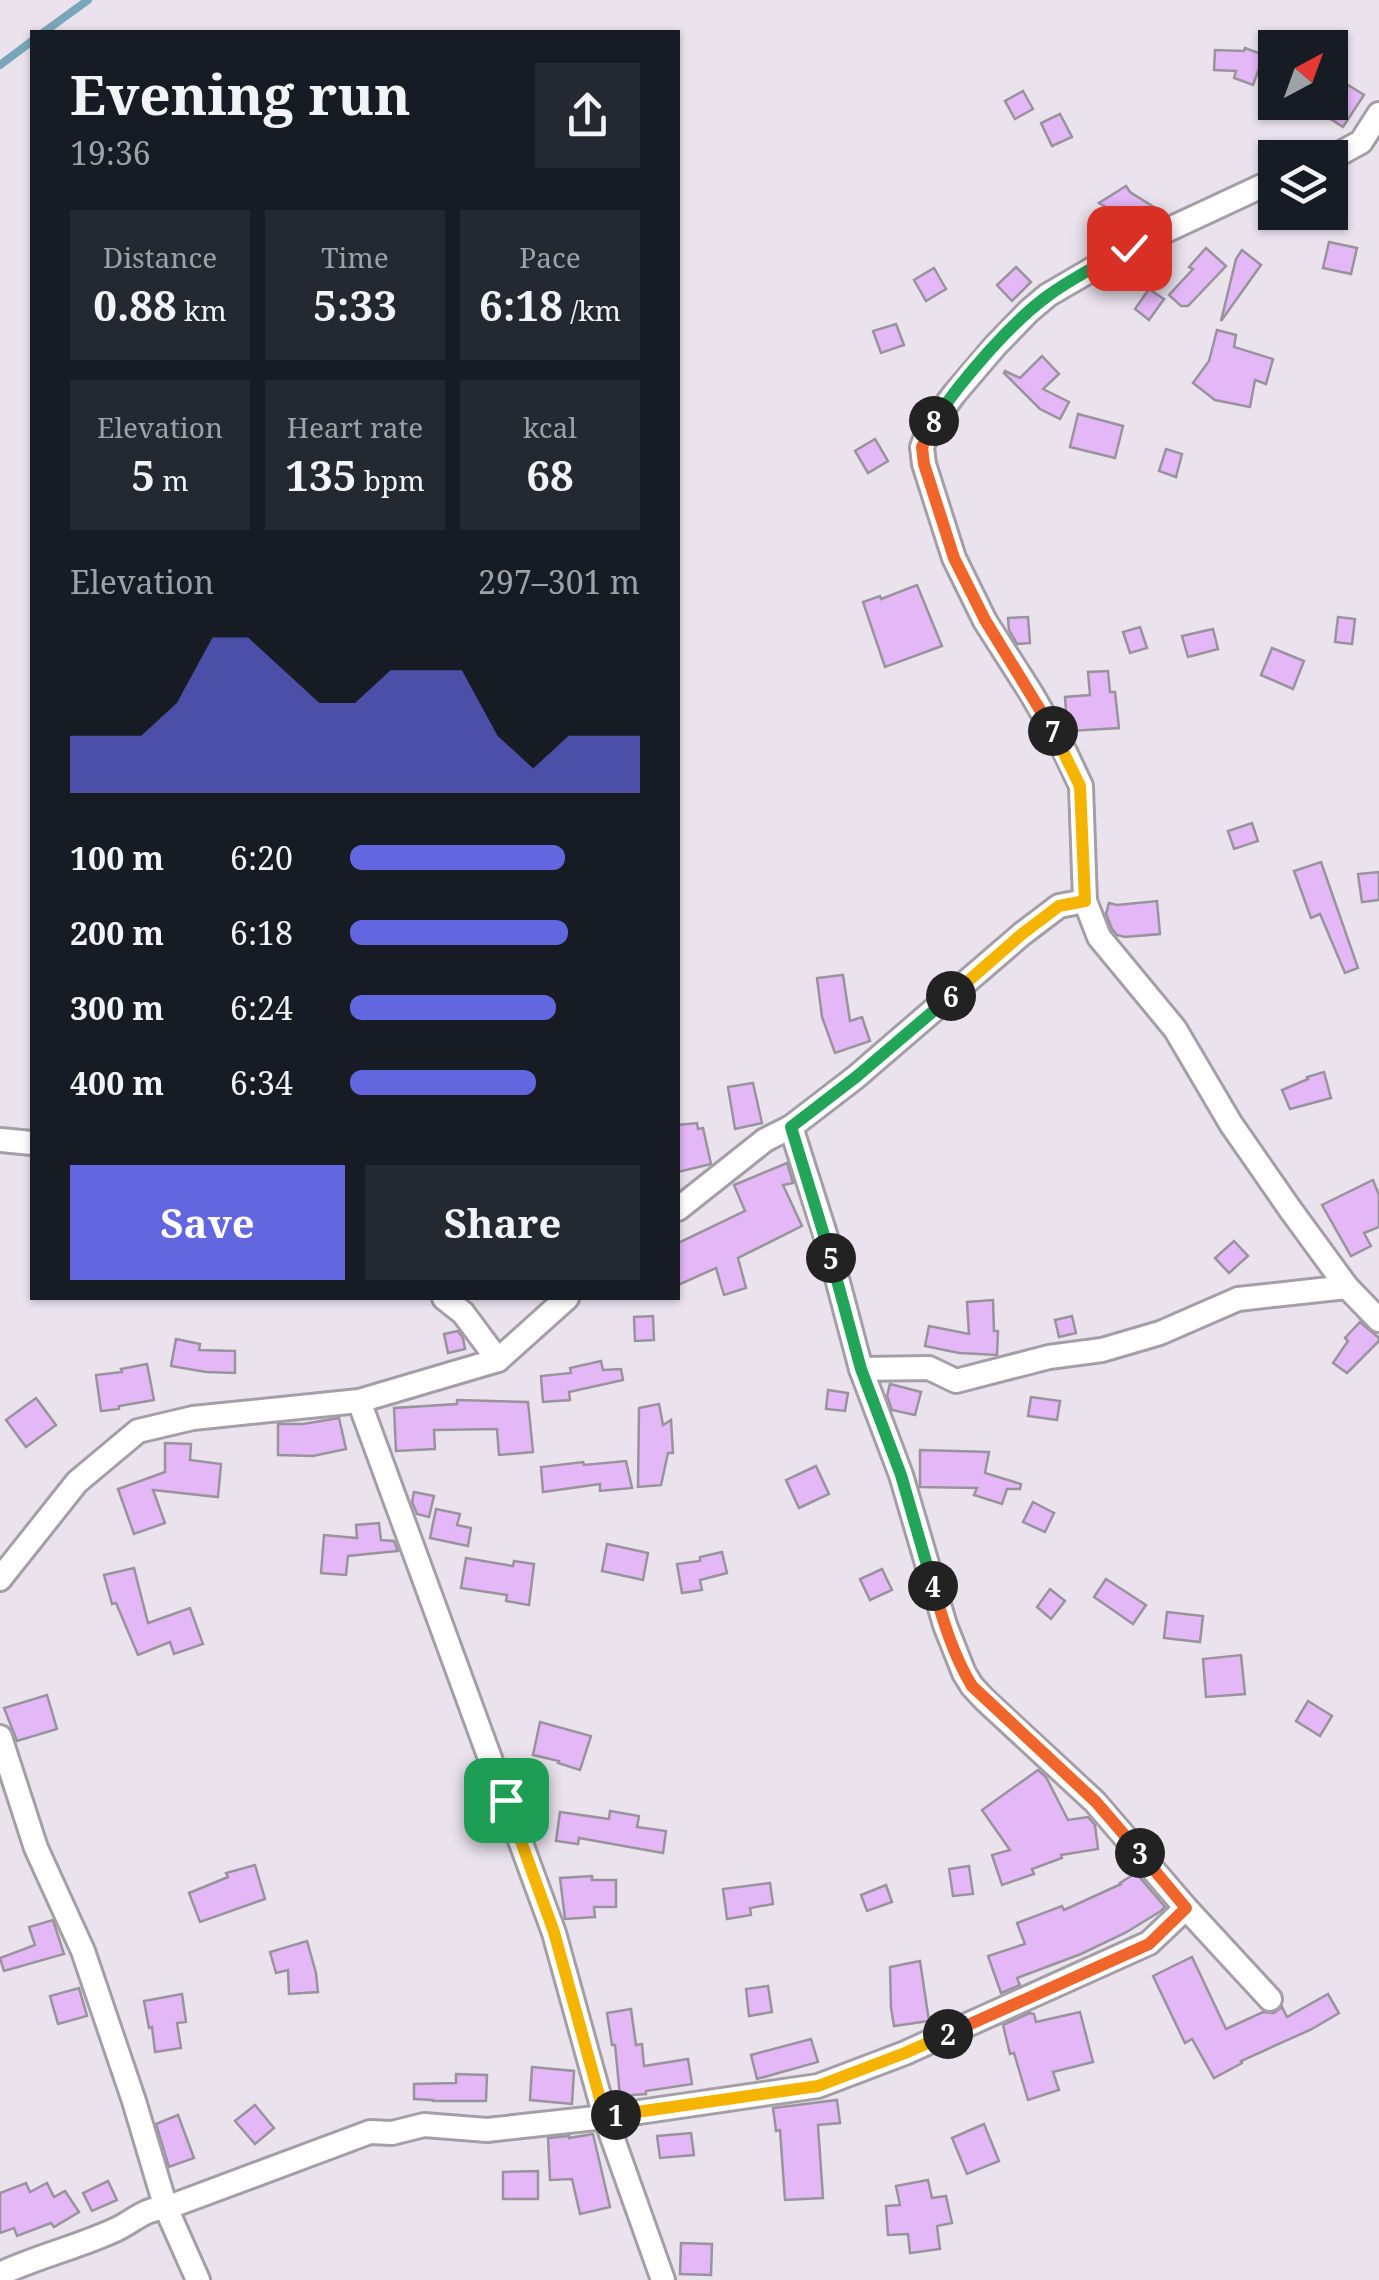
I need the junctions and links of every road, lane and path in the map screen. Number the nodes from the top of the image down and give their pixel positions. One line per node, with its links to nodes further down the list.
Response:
1 (1379, 114): 2 (street)
2 (1348, 149)
3 (1258, 188): 4 (street)
4 (1085, 901): 5 (street); 9 (street)
5 (791, 1127): 8 (street); 14 (street)
6 (0, 1140): 7 (street)
7 (30, 1143)
8 (680, 1207)
9 (1348, 1287): 12 (street); 14 (street)
10 (447, 1300): 13 (street)
11 (564, 1300): 13 (street)
12 (1379, 1320)
13 (498, 1360): 15 (street)
14 (861, 1369): 18 (street)
15 (359, 1401): 16 (street); 20 (street)
16 (0, 1579)
17 (0, 1737): 21 (street)
18 (1186, 1908): 19 (street); 20 (street)
19 (1270, 1999)
20 (605, 2117): 21 (street); 24 (street)
21 (166, 2208): 22 (street); 23 (street)
22 (0, 2274)
23 (198, 2280)
24 (664, 2280)

